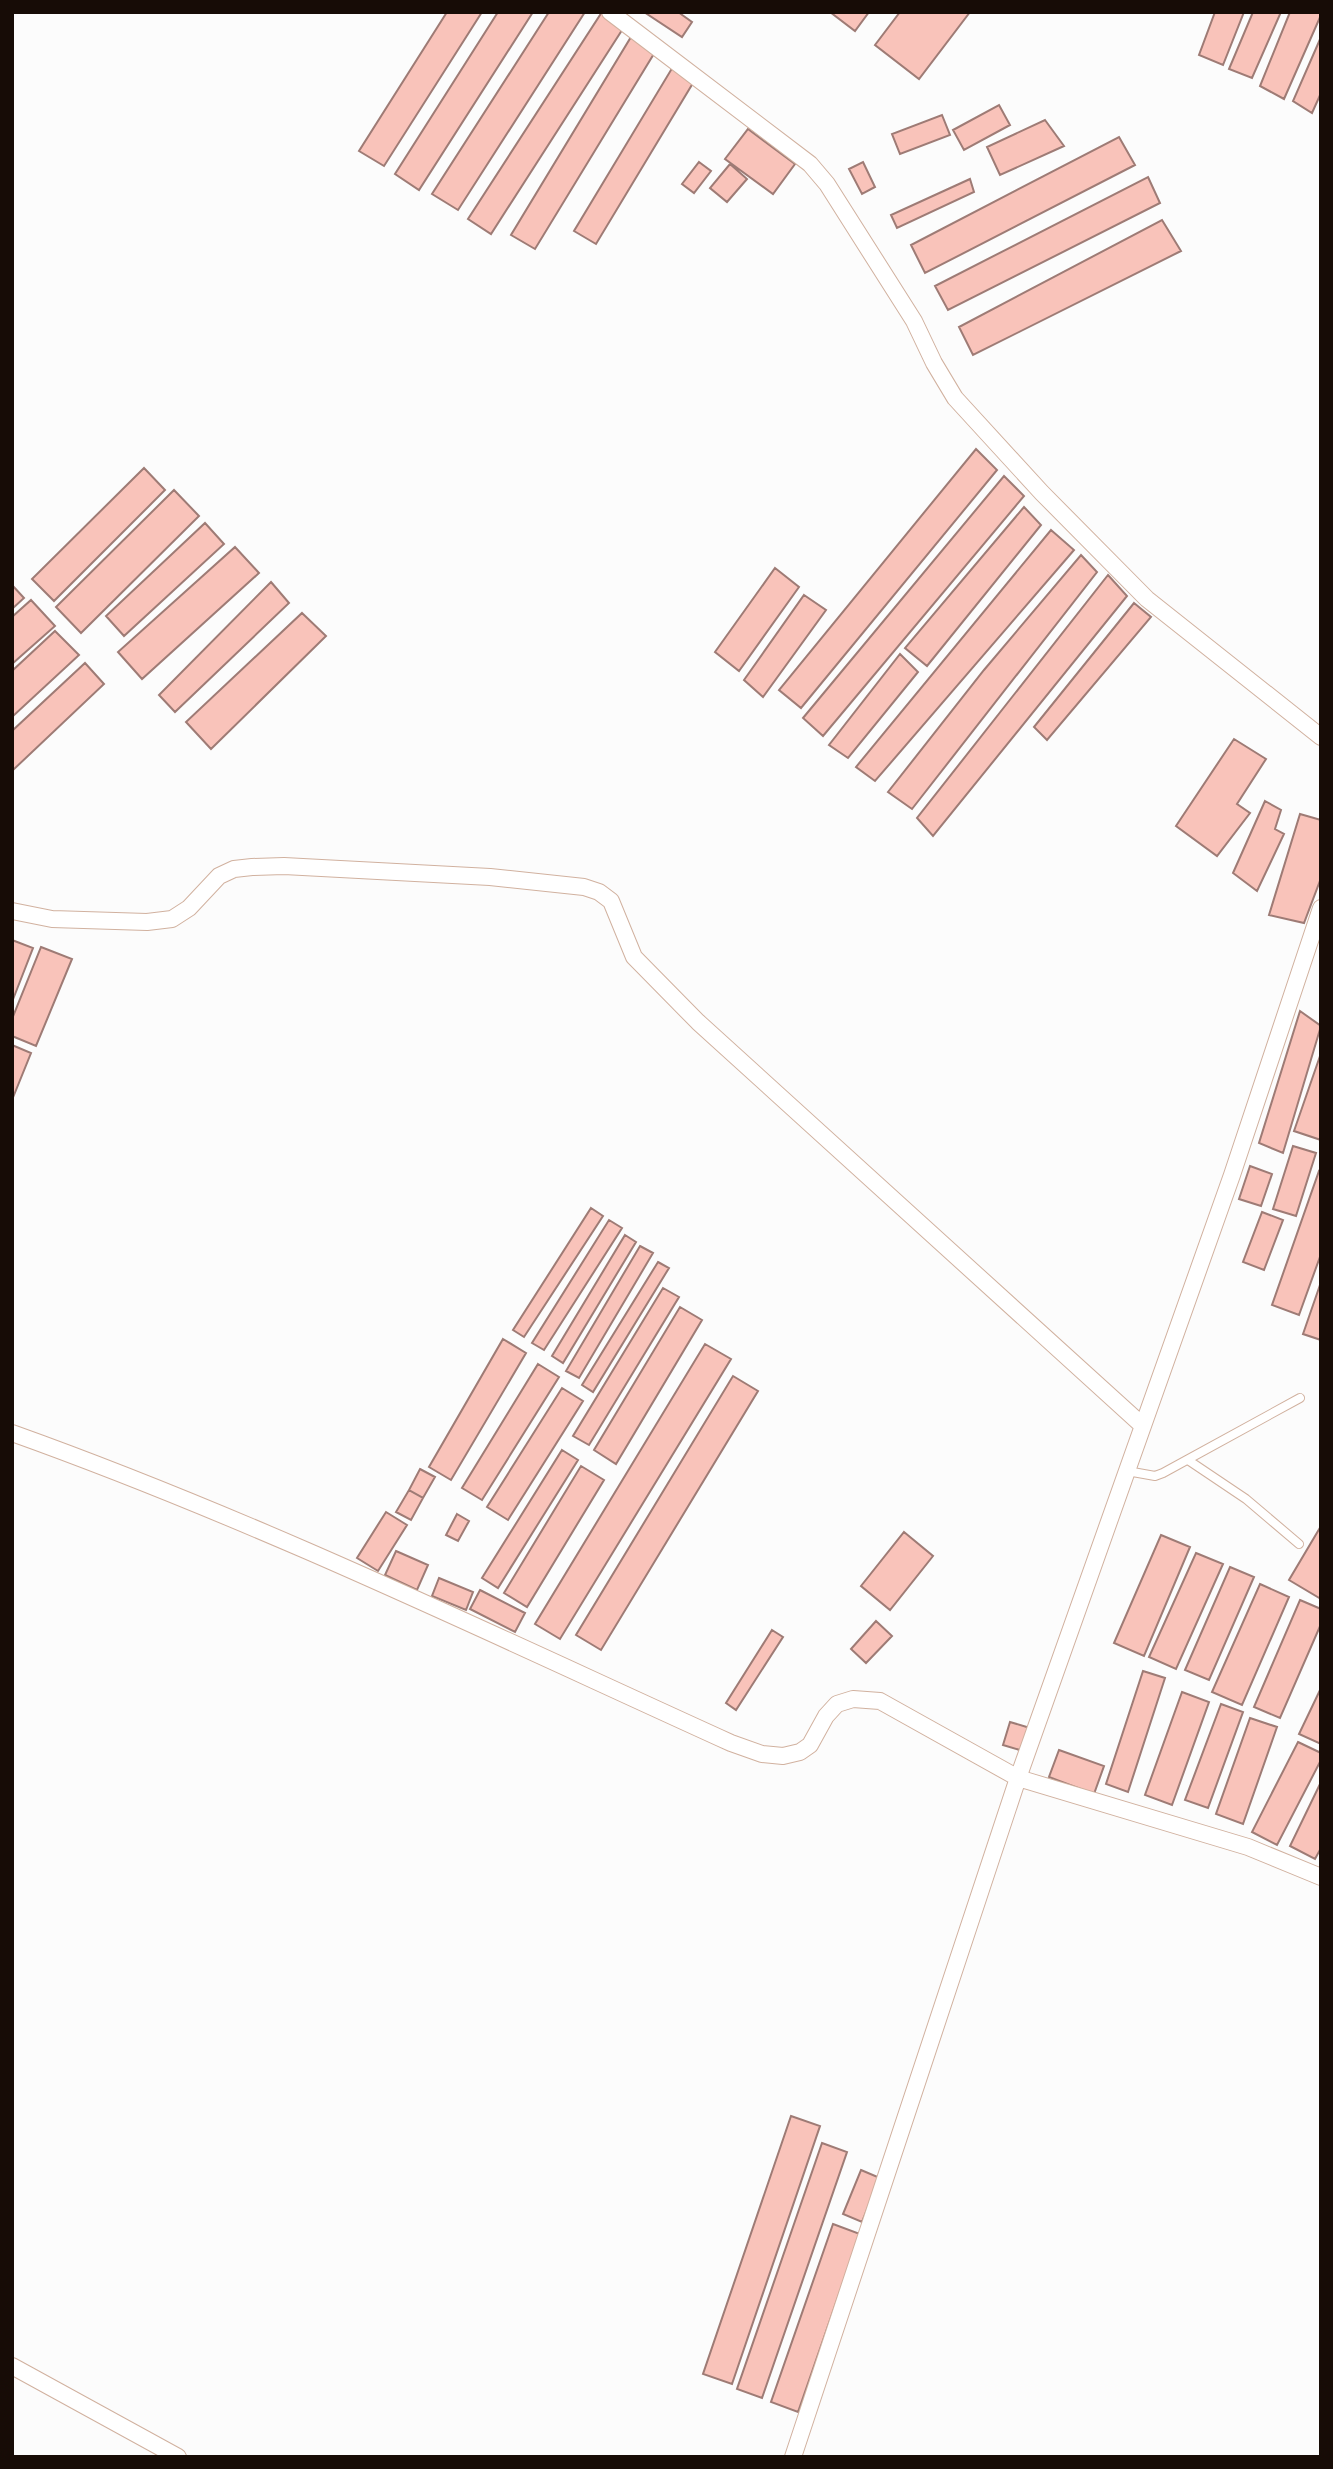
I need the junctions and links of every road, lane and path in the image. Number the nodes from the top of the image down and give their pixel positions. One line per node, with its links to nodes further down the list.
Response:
1 (610, 12): 2 (street)
2 (1321, 737)
3 (1321, 908): 6 (street)
4 (12, 911): 6 (street)
5 (1300, 1398): 8 (lane)
6 (1143, 1426): 9 (street)
7 (12, 1433): 11 (street)
8 (1188, 1460): 9 (lane); 10 (lane)
9 (1127, 1471): 11 (street)
10 (1299, 1544)
11 (1018, 1778): 12 (street); 16 (street)
12 (1321, 1877)
13 (12, 2365): 14 (street)
14 (147, 2450): 15 (street)
15 (178, 2457)
16 (793, 2457)

